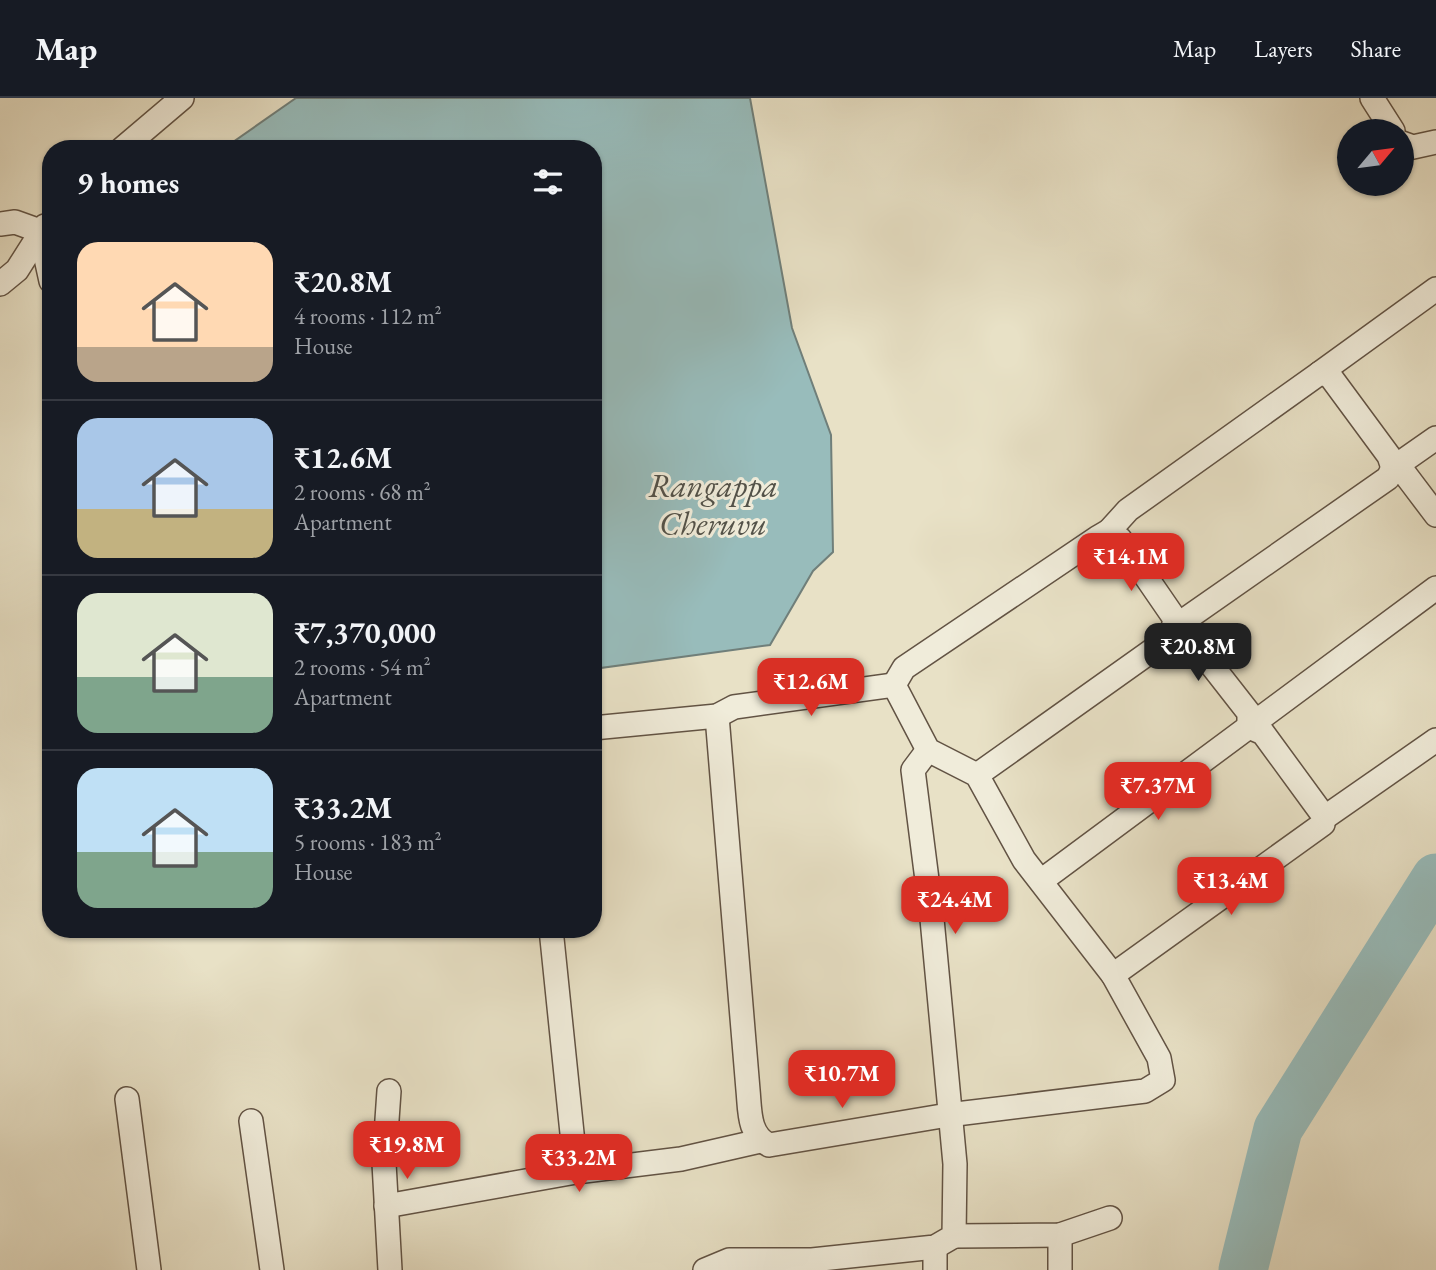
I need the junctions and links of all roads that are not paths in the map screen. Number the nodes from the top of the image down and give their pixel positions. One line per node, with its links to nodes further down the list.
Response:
1 (182, 98): 4 (street)
2 (1371, 98): 3 (street)
3 (1385, 119)
4 (133, 140)
5 (1436, 142): 6 (street)
6 (1414, 147)
7 (0, 224): 8 (street)
8 (42, 225)
9 (42, 230): 10 (street)
10 (0, 284)
11 (1436, 289): 12 (street)
12 (1320, 373): 14 (street); 16 (street)
13 (1436, 438): 14 (street)
14 (1393, 468): 15 (street); 18 (street)
15 (1436, 515)
16 (1109, 531): 18 (street); 19 (street)
17 (1436, 588): 22 (street)
18 (1176, 626): 22 (street); 25 (street)
19 (894, 685): 20 (street); 24 (street)
20 (717, 716): 21 (street); 34 (street)
21 (602, 727)
22 (1249, 727): 26 (street); 27 (street)
23 (1436, 740): 26 (street)
24 (928, 750): 25 (street); 32 (street)
25 (977, 775): 27 (street)
26 (1324, 818): 29 (street)
27 (1041, 881): 29 (street)
28 (552, 938): 35 (street)
29 (1113, 975): 32 (street)
30 (389, 1091): 36 (street)
31 (127, 1099): 41 (street)
32 (948, 1115): 34 (street); 39 (street)
33 (251, 1121): 42 (street)
34 (760, 1141): 35 (street)
35 (576, 1172): 36 (street)
36 (386, 1206): 43 (street)
37 (1110, 1218): 38 (street)
38 (1059, 1235): 39 (street); 45 (street)
39 (941, 1251): 40 (street)
40 (813, 1265): 44 (street)
41 (149, 1270)
42 (272, 1270)
43 (390, 1270)
44 (705, 1270)
45 (1060, 1270)

